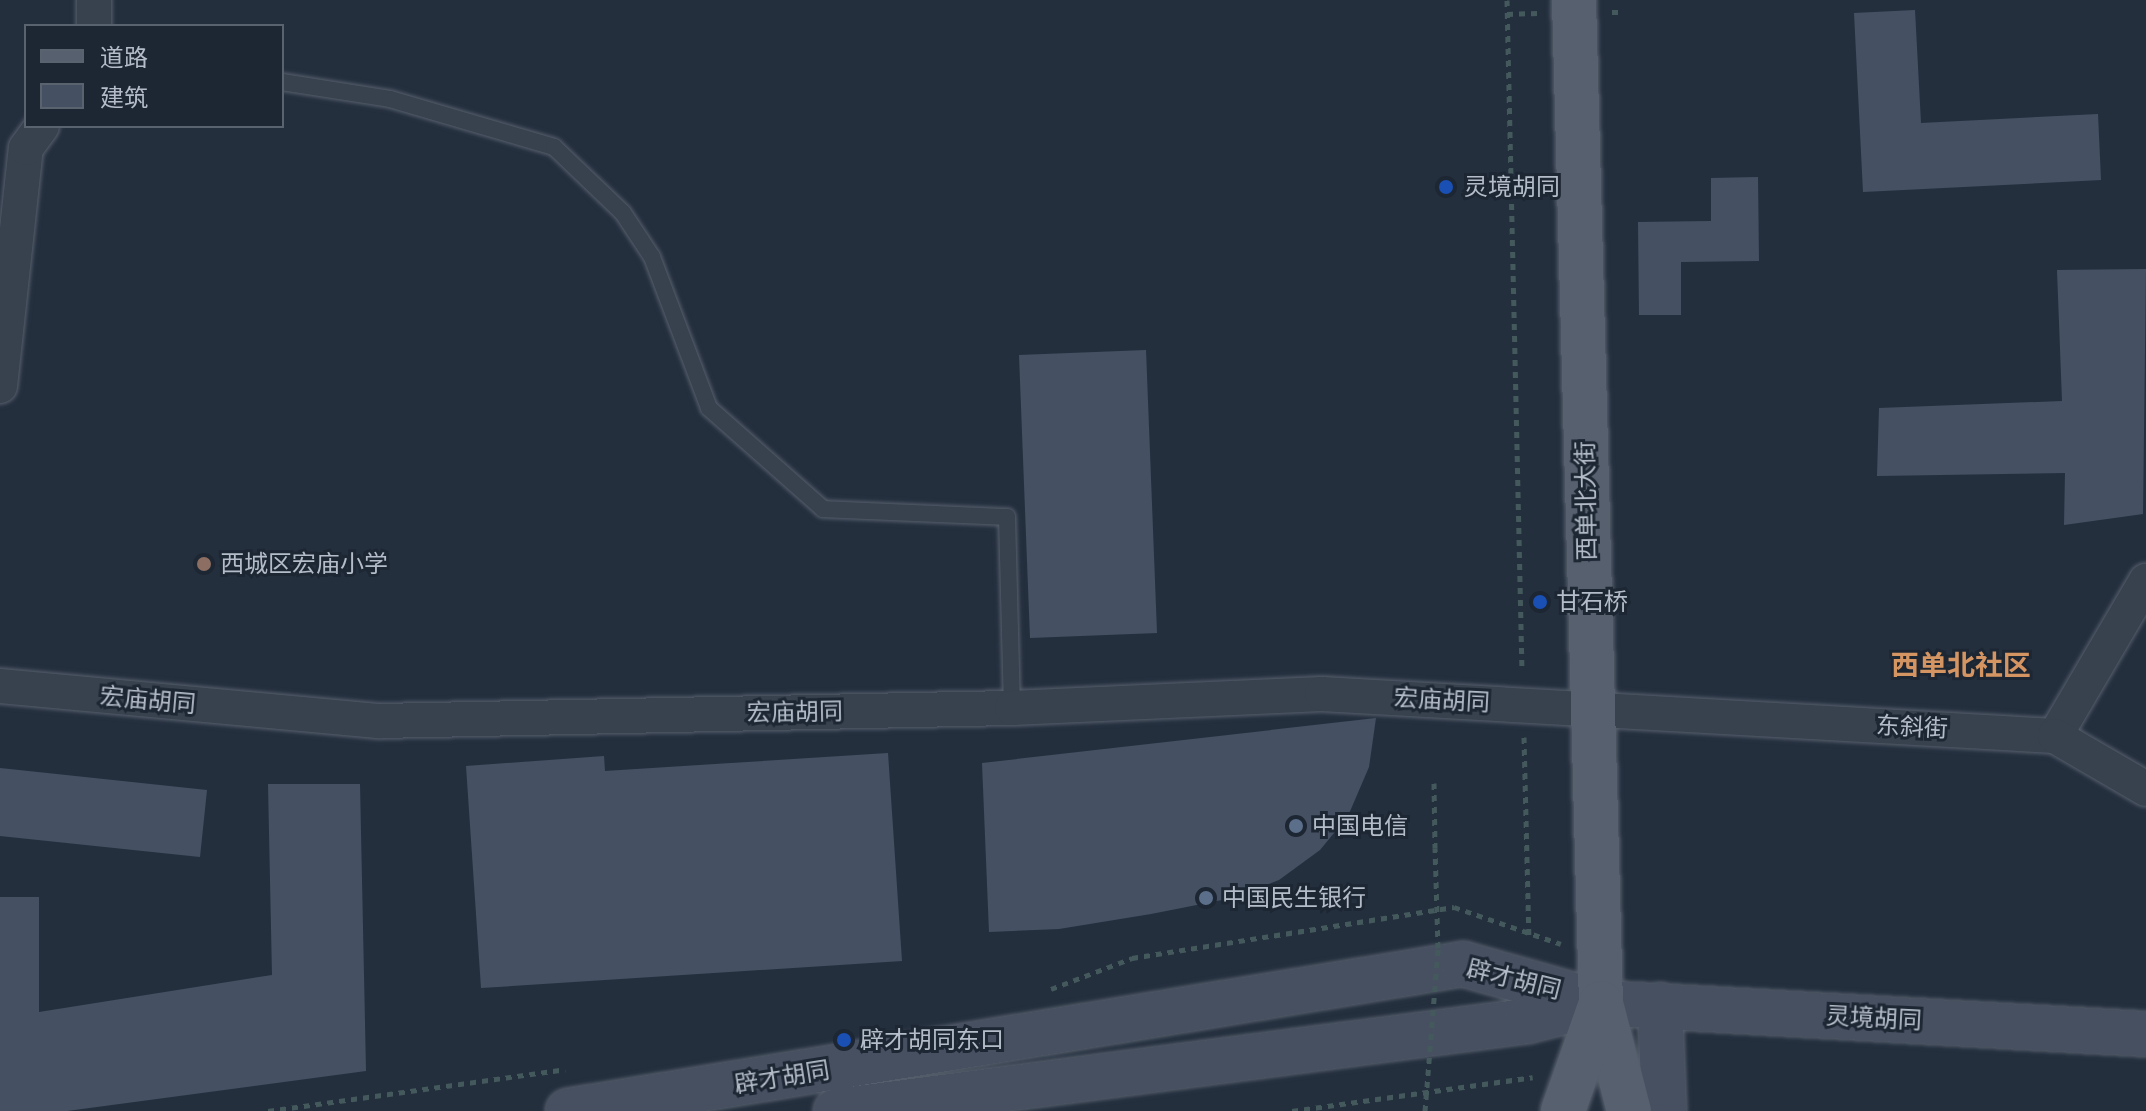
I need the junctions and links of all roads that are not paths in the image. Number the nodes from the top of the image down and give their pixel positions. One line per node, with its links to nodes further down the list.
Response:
1 (94, 0): 3 (street)
2 (1574, 0): 9 (main road, 西单北大街)
3 (94, 24)
4 (284, 82): 10 (lane)
5 (41, 128): 6 (street)
6 (0, 386)
7 (2146, 581): 11 (street)
8 (0, 686): 10 (street, 宏庙胡同)
9 (1591, 707): 10 (street, 宏庙胡同); 11 (street, 东斜街); 14 (main road, 西单北大街)
10 (1012, 708)
11 (2055, 736): 12 (street)
12 (2146, 789)
13 (1529, 1001): 14 (main road, 辟才胡同); 18 (main road, 辟才胡同); 19 (main road, 辟才胡同)
14 (1601, 1003): 15 (main road, 灵境胡同); 17 (main road, 西单北大街); 20 (main road, 西单北大街)
15 (1660, 1005): 16 (main road, 灵境胡同); 21 (main road)
16 (2146, 1034)
17 (1547, 1100)
18 (568, 1111)
19 (839, 1111)
20 (1629, 1111)
21 (1664, 1111)

